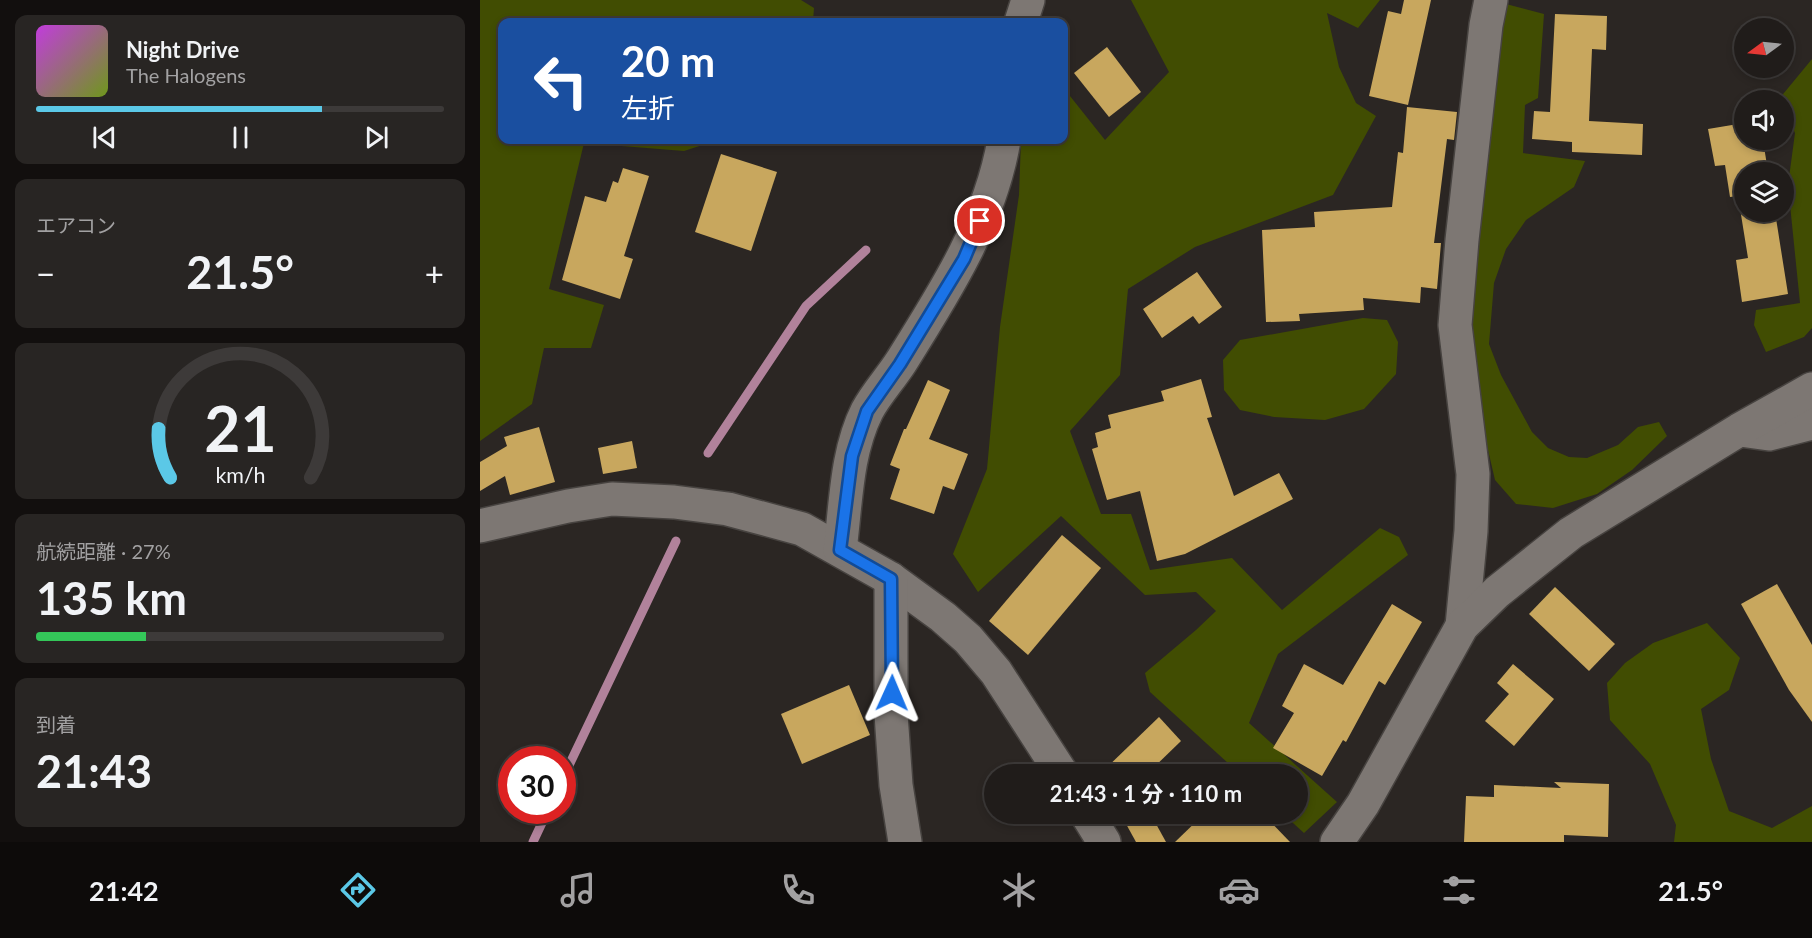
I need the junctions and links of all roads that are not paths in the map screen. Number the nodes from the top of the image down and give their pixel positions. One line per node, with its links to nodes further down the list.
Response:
1 (1028, 0): 3 (street)
2 (1491, 0): 11 (street)
3 (1022, 18)
4 (1003, 144): 9 (street)
5 (1812, 389): 7 (street)
6 (1812, 423): 7 (street)
7 (1738, 430): 11 (street)
8 (480, 526): 9 (street)
9 (840, 550): 10 (street)
10 (891, 579): 12 (street); 14 (street)
11 (1462, 626): 16 (street)
12 (1056, 764)
13 (1093, 824): 15 (street)
14 (905, 842)
15 (1104, 842)
16 (1337, 842)

